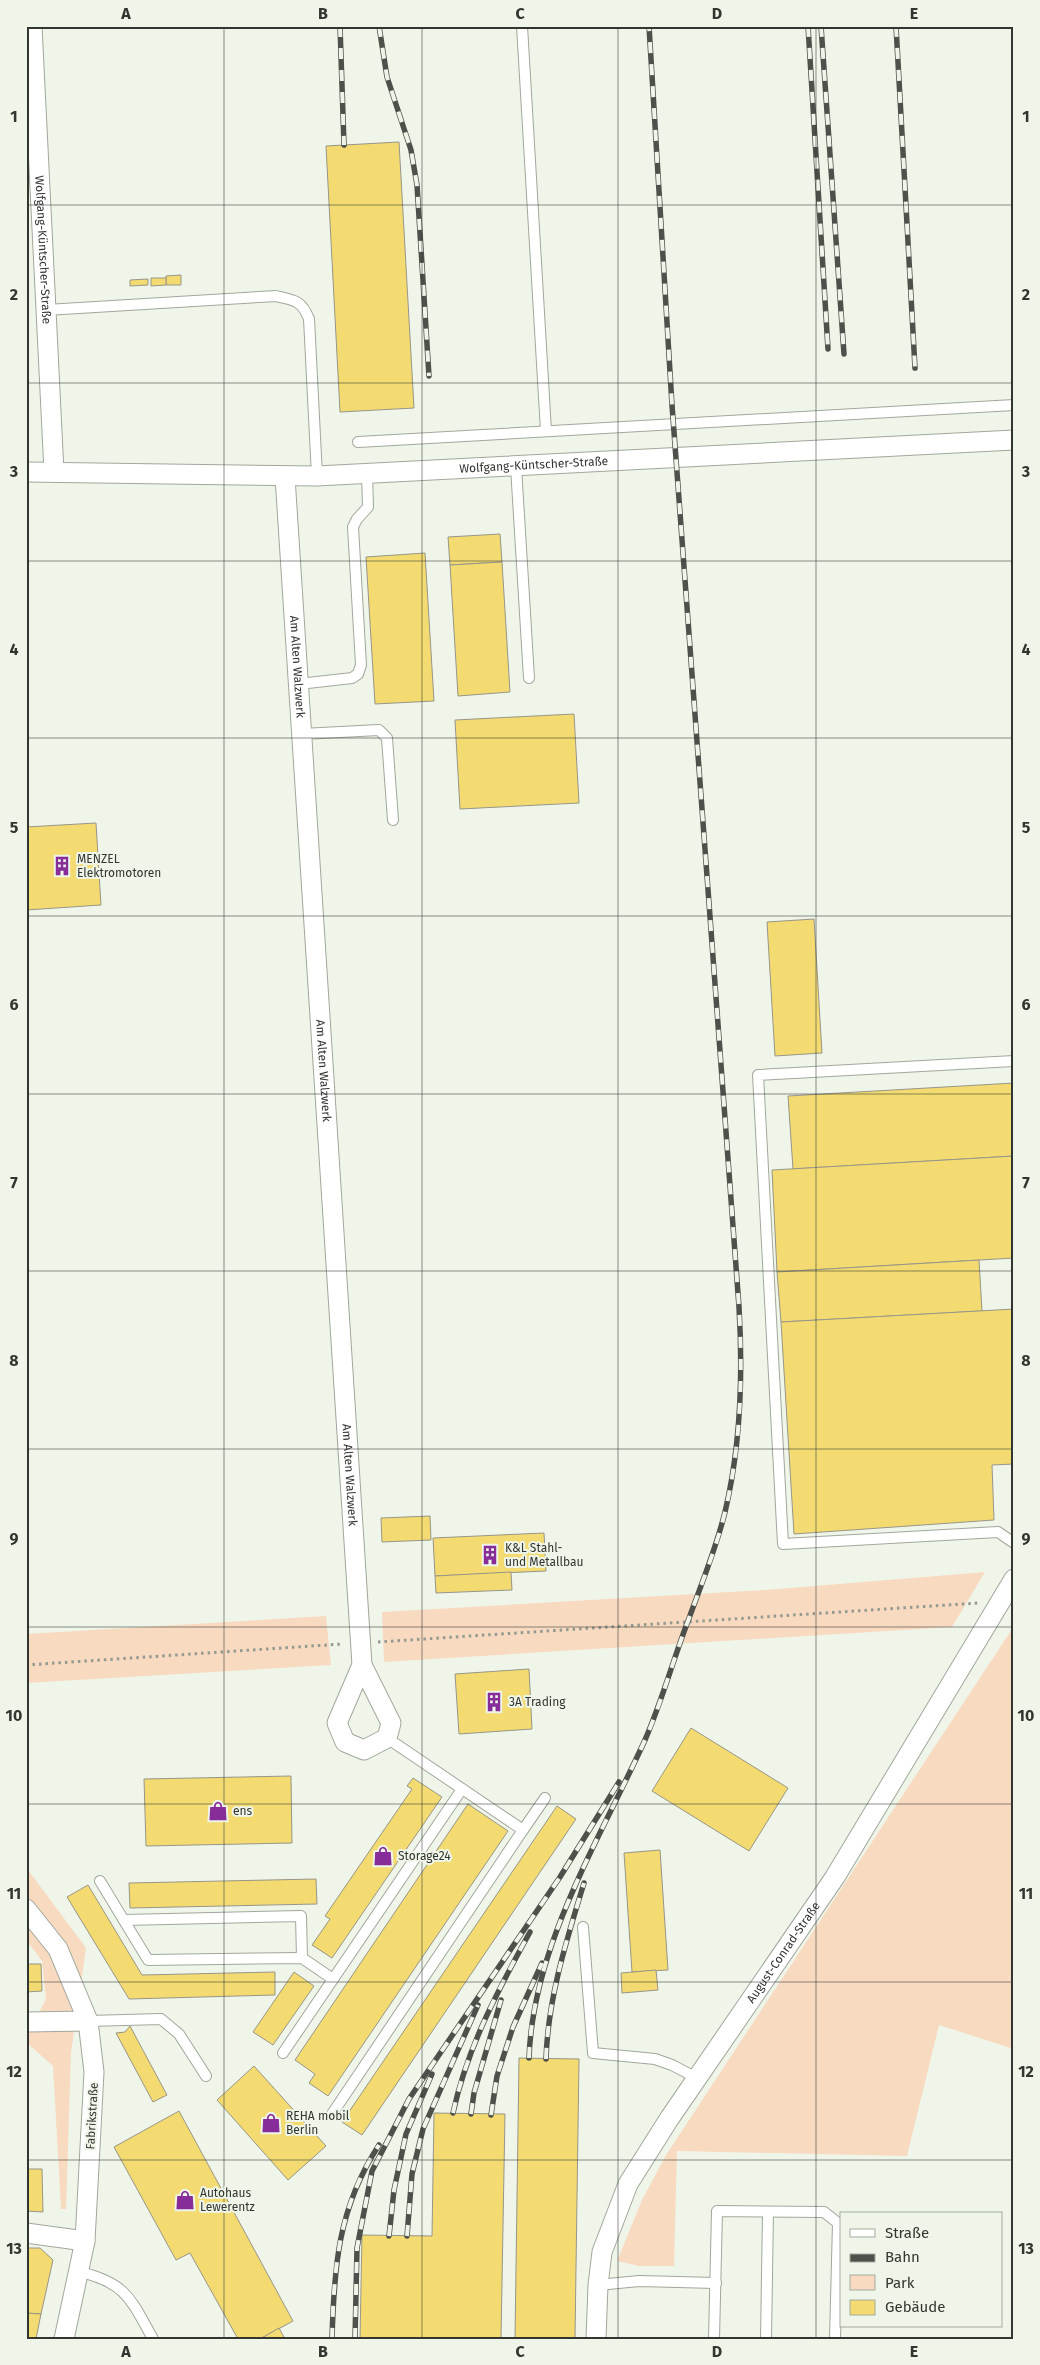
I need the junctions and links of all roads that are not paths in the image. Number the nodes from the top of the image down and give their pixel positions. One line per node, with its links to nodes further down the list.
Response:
1 (32, 26): 3 (street, Wolfgang-Küntscher-Straße)
2 (522, 26): 5 (lane)
3 (46, 310): 10 (street, Wolfgang-Küntscher-Straße); 12 (lane)
4 (1014, 405): 5 (lane)
5 (546, 431): 7 (lane)
6 (1014, 440): 8 (street, Wolfgang-Küntscher-Straße)
7 (358, 442)
8 (516, 467): 11 (street, Wolfgang-Küntscher-Straße); 14 (lane)
9 (26, 472): 10 (street, Wolfgang-Küntscher-Straße)
10 (54, 472): 13 (street, Wolfgang-Küntscher-Straße)
11 (367, 474): 12 (street, Wolfgang-Küntscher-Straße); 15 (lane)
12 (317, 476): 13 (street, Wolfgang-Küntscher-Straße)
13 (285, 477): 15 (street, Am Alten Walzwerk)
14 (529, 678)
15 (299, 684): 16 (street, Am Alten Walzwerk)
16 (302, 734): 17 (lane); 21 (street, Am Alten Walzwerk)
17 (393, 820)
18 (1014, 1061): 19 (lane)
19 (1014, 1543)
20 (1014, 1578): 36 (street, August-Conrad-Straße)
21 (362, 1666): 22 (street, Am Alten Walzwerk); 22 (street, Am Alten Walzwerk)
22 (387, 1738): 23 (lane)
23 (462, 1789): 25 (lane); 31 (lane)
24 (544, 1798): 25 (lane)
25 (523, 1830): 37 (lane)
26 (100, 1881): 28 (lane)
27 (26, 1908): 32 (street, Fabrikstraße)
28 (124, 1920): 30 (lane); 30 (lane)
29 (583, 1927): 36 (lane)
30 (302, 1958): 31 (lane)
31 (334, 1979): 34 (lane)
32 (88, 2021): 33 (street); 35 (lane); 40 (street, Fabrikstraße)
33 (26, 2022)
34 (283, 2053)
35 (206, 2076)
36 (697, 2078): 43 (street, August-Conrad-Straße)
37 (332, 2114)
38 (768, 2212): 42 (lane); 48 (lane); 49 (lane)
39 (26, 2233): 40 (street)
40 (85, 2241): 41 (street, Fabrikstraße)
41 (80, 2272): 44 (street, Fabrikstraße); 45 (lane)
42 (716, 2283): 43 (lane); 47 (lane)
43 (598, 2284): 46 (street, August-Conrad-Straße)
44 (64, 2339)
45 (152, 2339)
46 (596, 2339)
47 (714, 2339)
48 (766, 2339)
49 (835, 2339)

